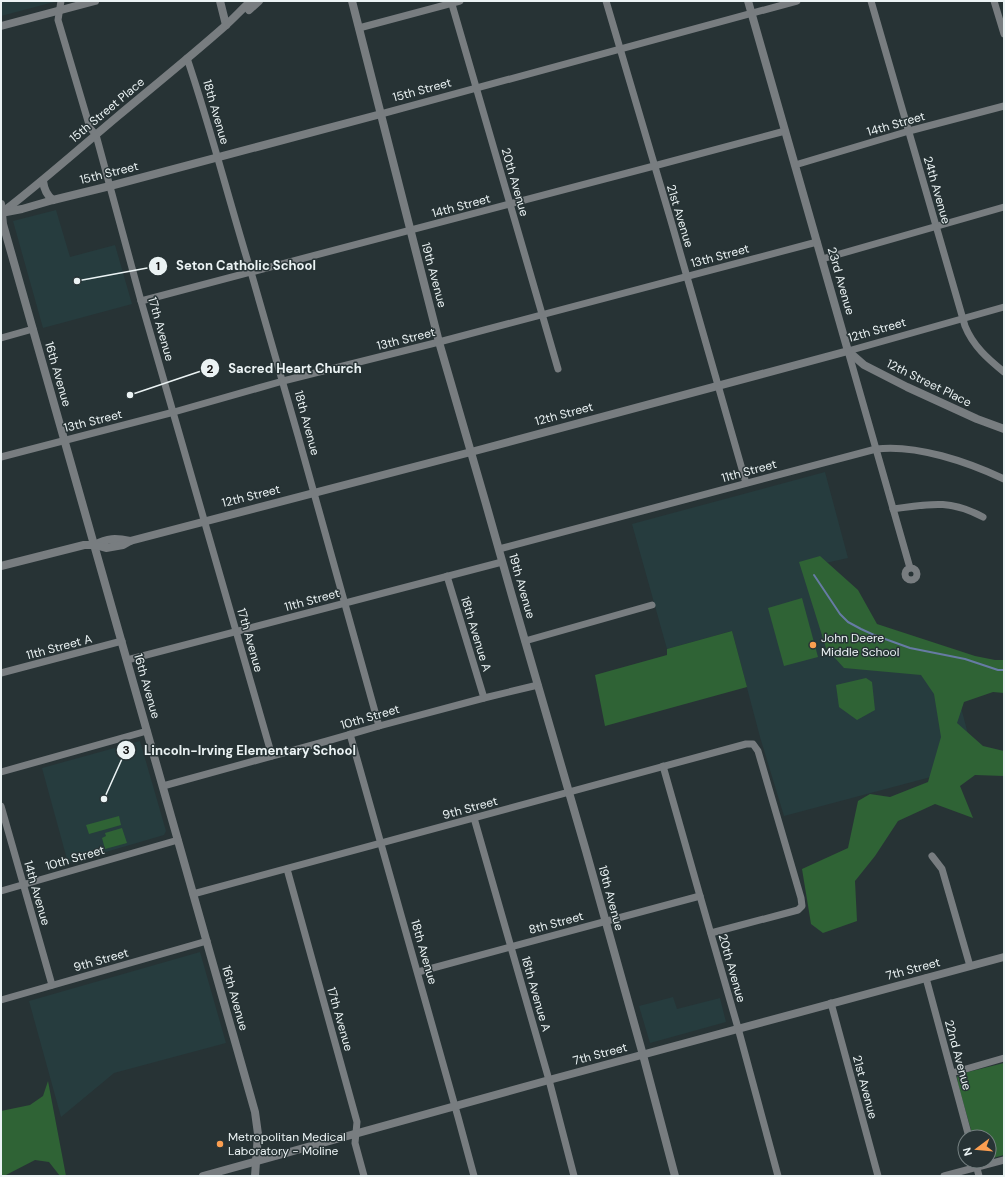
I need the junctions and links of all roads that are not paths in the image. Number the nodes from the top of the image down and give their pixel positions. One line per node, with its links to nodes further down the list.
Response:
1 (61, 1): 14 (street, 17th Avenue)
2 (96, 1): 14 (street)
3 (220, 1): 16 (street)
4 (252, 1): 16 (street, 15th Street Place)
5 (259, 1): 16 (street, 15th Street Place)
6 (352, 1): 18 (street, 19th Avenue)
7 (460, 1): 13 (street)
8 (606, 1): 20 (street, 21st Avenue)
9 (748, 1): 15 (street, 23rd Avenue)
10 (797, 1): 15 (street, 15th Street)
11 (871, 1): 26 (street, 24th Avenue)
12 (994, 1): 19 (street)
13 (452, 2): 18 (street); 22 (street, 20th Avenue)
14 (60, 10): 17 (street); 27 (street, 17th Avenue)
15 (752, 14): 20 (street, 15th Street); 25 (street, 23rd Avenue)
16 (226, 25): 21 (street, 15th Street Place)
17 (1, 26)
18 (359, 28): 24 (street, 19th Avenue)
19 (1004, 34)
20 (620, 48): 22 (street, 15th Street); 30 (street, 21st Avenue)
21 (187, 58): 27 (street, 15th Street Place); 28 (street, 18th Avenue)
22 (476, 88): 24 (street, 15th Street); 35 (street, 20th Avenue)
23 (1004, 106): 26 (street, 14th Street)
24 (381, 114): 28 (street, 15th Street); 39 (street, 19th Avenue)
25 (785, 131): 29 (street, 23rd Avenue); 30 (street, 14th Street)
26 (909, 131): 29 (street, 14th Street); 38 (street, 24th Avenue)
27 (96, 135): 31 (street, 15th Street Place); 32 (street, 17th Avenue)
28 (217, 157): 32 (street, 15th Street); 42 (street, 18th Avenue)
29 (795, 165): 40 (street, 23rd Avenue)
30 (654, 166): 35 (street, 14th Street); 43 (street, 21st Avenue)
31 (43, 181): 33 (street); 37 (street, 15th Street Place)
32 (110, 186): 33 (street, 15th Street); 44 (street, 17th Avenue)
33 (53, 200): 37 (street, 15th Street)
34 (1, 204): 37 (street, 16th Avenue)
35 (510, 204): 39 (street, 14th Street); 46 (street, 20th Avenue)
36 (1004, 207): 38 (street)
37 (1, 213): 48 (street, 16th Avenue)
38 (935, 226): 41 (street); 47 (street, 24th Avenue)
39 (410, 230): 42 (street, 14th Street); 50 (street, 19th Avenue)
40 (817, 242): 41 (street, 23rd Avenue); 43 (street, 13th Street)
41 (822, 259): 51 (street, 23rd Avenue)
42 (251, 272): 44 (street, 14th Street); 54 (street, 18th Avenue)
43 (687, 276): 46 (street, 13th Street); 55 (street, 21st Avenue)
44 (142, 301): 56 (street, 17th Avenue)
45 (1004, 307): 47 (street, 12th Street)
46 (542, 315): 50 (street, 13th Street); 52 (street, 20th Avenue)
47 (962, 318): 51 (street, 12th Street); 53 (street, 24th Avenue)
48 (33, 329): 49 (street); 58 (street, 16th Avenue)
49 (1, 338)
50 (439, 342): 54 (street, 13th Street); 60 (street, 19th Avenue)
51 (848, 351): 55 (street, 12th Street); 57 (street, 12th Street Place); 59 (street, 23rd Avenue)
52 (558, 369)
53 (1004, 372)
54 (283, 381): 56 (street, 13th Street); 64 (street, 18th Avenue)
55 (718, 385): 60 (street, 12th Street); 63 (street, 21st Avenue)
56 (174, 412): 58 (street, 13th Street); 67 (street, 17th Avenue)
57 (1004, 429)
58 (64, 440): 61 (street, 13th Street); 68 (street, 16th Avenue)
59 (876, 449): 62 (street, 11th Street); 63 (street, 11th Street); 65 (street, 23rd Avenue)
60 (471, 452): 64 (street, 12th Street); 69 (street, 19th Avenue)
61 (1, 457)
62 (1004, 479)
63 (746, 483): 69 (street, 11th Street)
64 (314, 493): 67 (street, 12th Street); 74 (street, 18th Avenue)
65 (894, 509): 66 (street); 72 (street, 23rd Avenue)
66 (983, 517)
67 (205, 521): 68 (street, 12th Street); 76 (street, 17th Avenue)
68 (94, 545): 71 (street, 12th Street); 77 (street, 16th Avenue)
69 (499, 549): 70 (street, 19th Avenue)
70 (502, 562): 73 (street, 11th Street); 78 (street, 19th Avenue)
71 (1, 566)
72 (910, 568)
73 (447, 576): 74 (street, 11th Street); 82 (street, 18th Avenue A)
74 (345, 602): 76 (street, 11th Street); 83 (street, 18th Avenue)
75 (652, 605): 78 (street)
76 (236, 631): 79 (street, 11th Street); 86 (street, 17th Avenue)
77 (122, 641): 79 (street, 16th Avenue); 80 (street, 11th Street A)
78 (525, 641): 81 (street, 19th Avenue)
79 (127, 660): 84 (street, 16th Avenue)
80 (1, 673)
81 (538, 685): 82 (street, 10th Street); 90 (street, 19th Avenue)
82 (484, 698): 83 (street, 10th Street)
83 (379, 726): 85 (street, 10th Street)
84 (147, 731): 88 (street); 89 (street, 16th Avenue)
85 (350, 734): 86 (street, 10th Street); 94 (street, 18th Avenue)
86 (272, 756): 89 (street, 10th Street)
87 (663, 766): 90 (street, 9th Street); 100 (street, 20th Avenue); 102 (street, 9th Street)
88 (1, 772)
89 (163, 786): 93 (street, 16th Avenue)
90 (569, 792): 92 (street, 9th Street); 101 (street, 19th Avenue)
91 (1, 806): 97 (street, 14th Avenue)
92 (474, 818): 94 (street, 9th Street); 104 (street, 18th Avenue A)
93 (178, 840): 97 (street, 10th Street); 99 (street, 16th Avenue)
94 (381, 843): 96 (street, 9th Street); 107 (street, 18th Avenue)
95 (932, 856): 106 (street)
96 (287, 869): 99 (street, 9th Street); 119 (street, 17th Avenue)
97 (24, 884): 98 (street, 10th Street); 109 (street, 14th Avenue)
98 (1, 891)
99 (193, 894): 103 (street, 16th Avenue)
100 (700, 896): 101 (street, 8th Street); 102 (street, 20th Avenue)
101 (605, 922): 104 (street, 8th Street); 113 (street, 19th Avenue)
102 (711, 933): 112 (street, 20th Avenue)
103 (207, 941): 109 (street, 9th Street); 120 (street, 16th Avenue)
104 (511, 946): 107 (street, 8th Street); 116 (street, 18th Avenue A)
105 (1004, 957): 106 (street, 7th Street)
106 (970, 966): 108 (street, 7th Street)
107 (418, 972): 117 (street, 18th Avenue)
108 (926, 978): 111 (street, 7th Street); 115 (street, 22nd Avenue)
109 (52, 985): 110 (street, 9th Street)
110 (1, 1000)
111 (831, 1003): 112 (street, 7th Street); 129 (street, 21st Avenue)
112 (738, 1028): 113 (street, 7th Street); 128 (street, 20th Avenue)
113 (643, 1054): 116 (street, 7th Street); 127 (street, 19th Avenue)
114 (1004, 1058): 115 (street)
115 (952, 1073): 118 (street, 22nd Avenue)
116 (549, 1080): 117 (street, 7th Street); 126 (street, 18th Avenue A)
117 (455, 1106): 119 (street, 7th Street); 125 (street, 18th Avenue)
118 (967, 1129)
119 (356, 1133): 120 (street, 7th Street); 124 (street, 17th Avenue)
120 (256, 1161): 122 (street, 7th Street); 123 (street, 16th Avenue)
121 (963, 1169): 130 (street)
122 (203, 1176)
123 (255, 1176)
124 (364, 1176)
125 (474, 1176)
126 (574, 1176)
127 (676, 1176)
128 (778, 1176)
129 (878, 1176)
130 (944, 1176)

